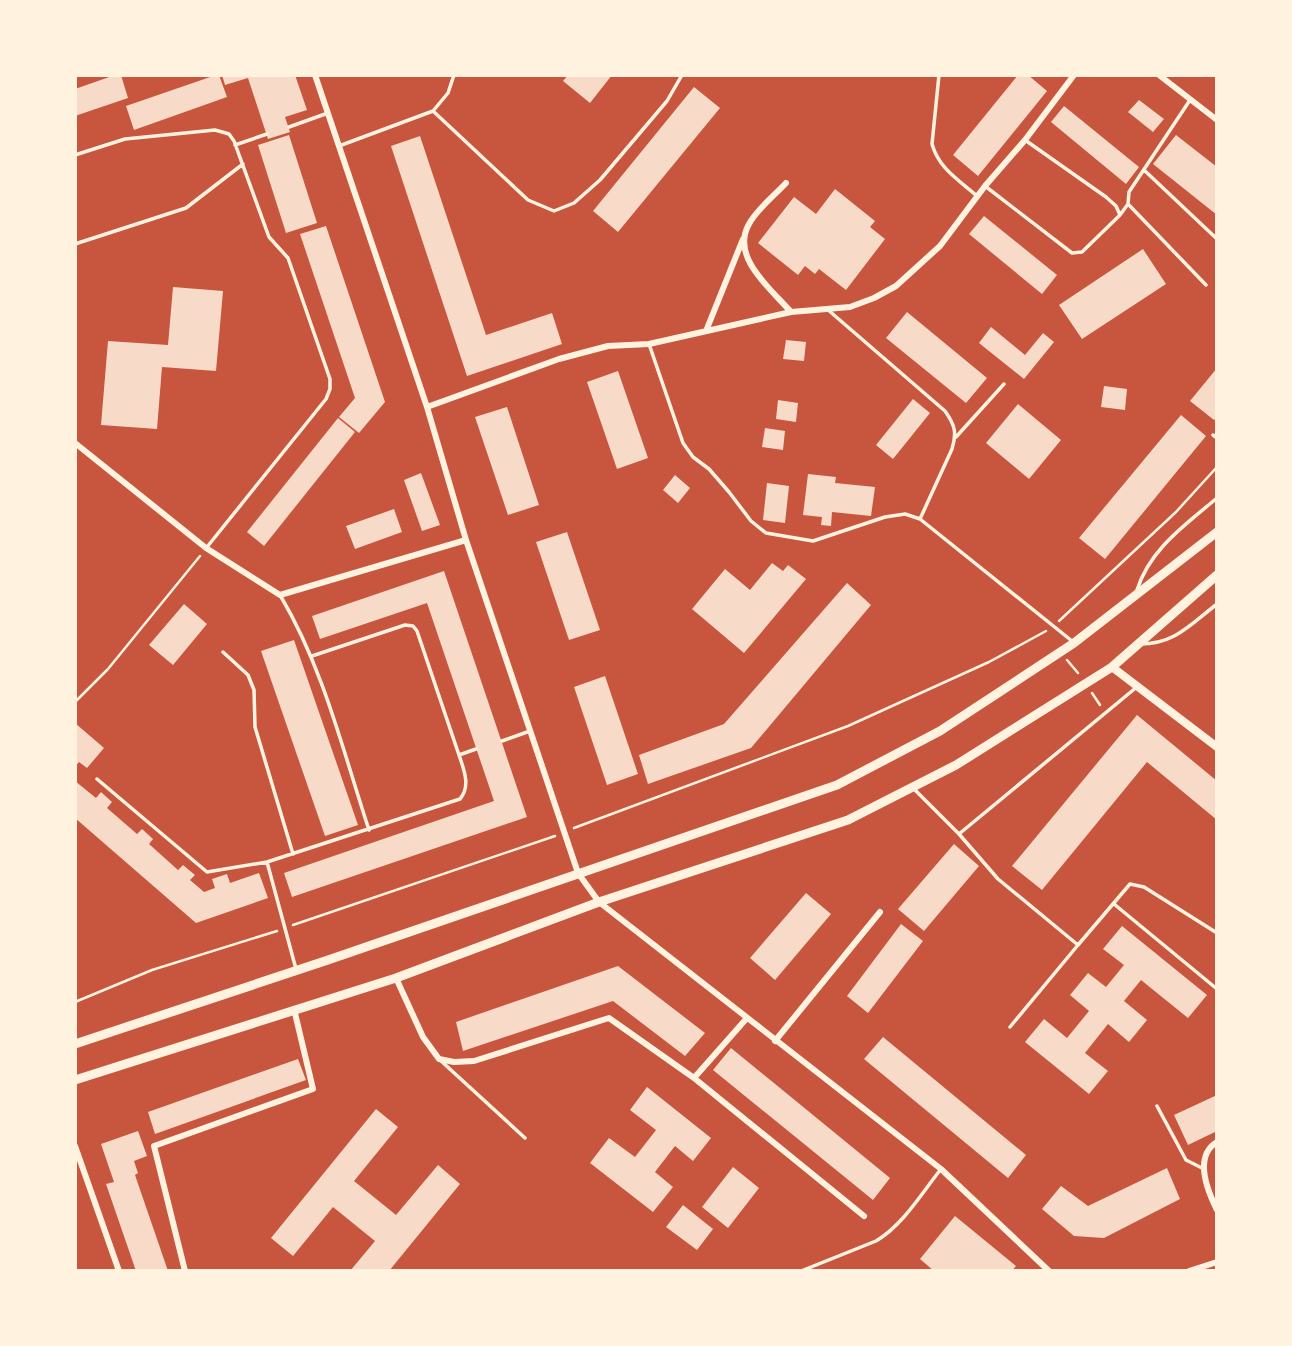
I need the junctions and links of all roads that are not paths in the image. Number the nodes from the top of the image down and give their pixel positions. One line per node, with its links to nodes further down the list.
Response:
1 (315, 75): 9 (street)
2 (454, 75): 8 (lane)
3 (682, 75): 8 (lane)
4 (939, 75): 21 (lane)
5 (1074, 75): 13 (street)
6 (1158, 75): 7 (street)
7 (1190, 100): 10 (street); 18 (lane)
8 (433, 111): 15 (lane)
9 (328, 113): 11 (lane); 15 (street)
10 (1217, 120)
11 (289, 127)
12 (267, 134): 14 (lane)
13 (1025, 140): 20 (street); 23 (lane)
14 (235, 145): 16 (lane); 17 (lane)
15 (339, 146): 33 (street)
16 (75, 155)
17 (243, 164): 26 (lane); 40 (lane)
18 (1144, 170): 22 (lane); 25 (lane)
19 (786, 183): 24 (street)
20 (985, 186): 21 (street); 23 (lane)
21 (977, 197): 28 (street)
22 (1128, 204): 23 (lane); 27 (lane)
23 (1120, 215)
24 (743, 238): 29 (street); 30 (street)
25 (1217, 239)
26 (75, 244)
27 (1206, 285)
28 (827, 309): 29 (street); 34 (lane)
29 (791, 312): 30 (street)
30 (706, 331): 31 (street)
31 (649, 344): 33 (street); 37 (lane)
32 (1004, 384): 34 (lane)
33 (427, 407): 39 (street)
34 (956, 437): 37 (lane)
35 (75, 443): 40 (street)
36 (1217, 498): 43 (lane)
37 (920, 519): 45 (lane)
38 (1217, 532): 43 (main road)
39 (466, 540): 42 (street); 51 (street)
40 (206, 548): 42 (street)
41 (1217, 575): 46 (main road)
42 (280, 595): 48 (lane)
43 (1135, 595): 45 (main road)
44 (1217, 604): 46 (lane)
45 (1074, 643): 62 (main road)
46 (1138, 644): 49 (main road)
47 (223, 652): 60 (lane)
48 (312, 656): 55 (lane); 58 (lane)
49 (1112, 667): 50 (street); 57 (main road)
50 (1138, 686): 53 (street); 59 (lane)
51 (530, 731): 52 (lane); 62 (street)
52 (502, 741)
53 (1217, 747)
54 (476, 749): 55 (lane)
55 (459, 755): 58 (lane)
56 (97, 779): 61 (lane)
57 (913, 788): 59 (lane); 63 (main road)
58 (369, 830): 60 (lane)
59 (958, 834): 67 (lane)
60 (293, 854): 61 (lane)
61 (267, 862): 68 (lane)
62 (578, 873): 63 (street); 68 (main road)
63 (599, 902): 69 (main road); 72 (street)
64 (1114, 904): 66 (lane); 67 (lane); 70 (lane)
65 (880, 912): 74 (street)
66 (1217, 933)
67 (1078, 945): 73 (lane)
68 (297, 971): 75 (main road)
69 (396, 978): 71 (main road); 76 (street)
70 (1217, 989)
71 (293, 1009): 78 (main road); 89 (street)
72 (747, 1018): 74 (street); 77 (street)
73 (1010, 1027)
74 (775, 1041): 83 (street)
75 (75, 1044)
76 (439, 1059): 77 (street); 80 (lane)
77 (694, 1078): 86 (street)
78 (75, 1080)
79 (1157, 1106): 84 (lane)
80 (525, 1138)
81 (1217, 1142): 84 (street)
82 (75, 1146): 88 (street)
83 (941, 1169): 90 (lane); 91 (street)
84 (1204, 1169): 85 (street)
85 (1217, 1210)
86 (864, 1216)
87 (1217, 1262): 92 (street)
88 (119, 1271)
89 (185, 1271)
90 (801, 1271)
91 (1049, 1271)
92 (1189, 1271)

